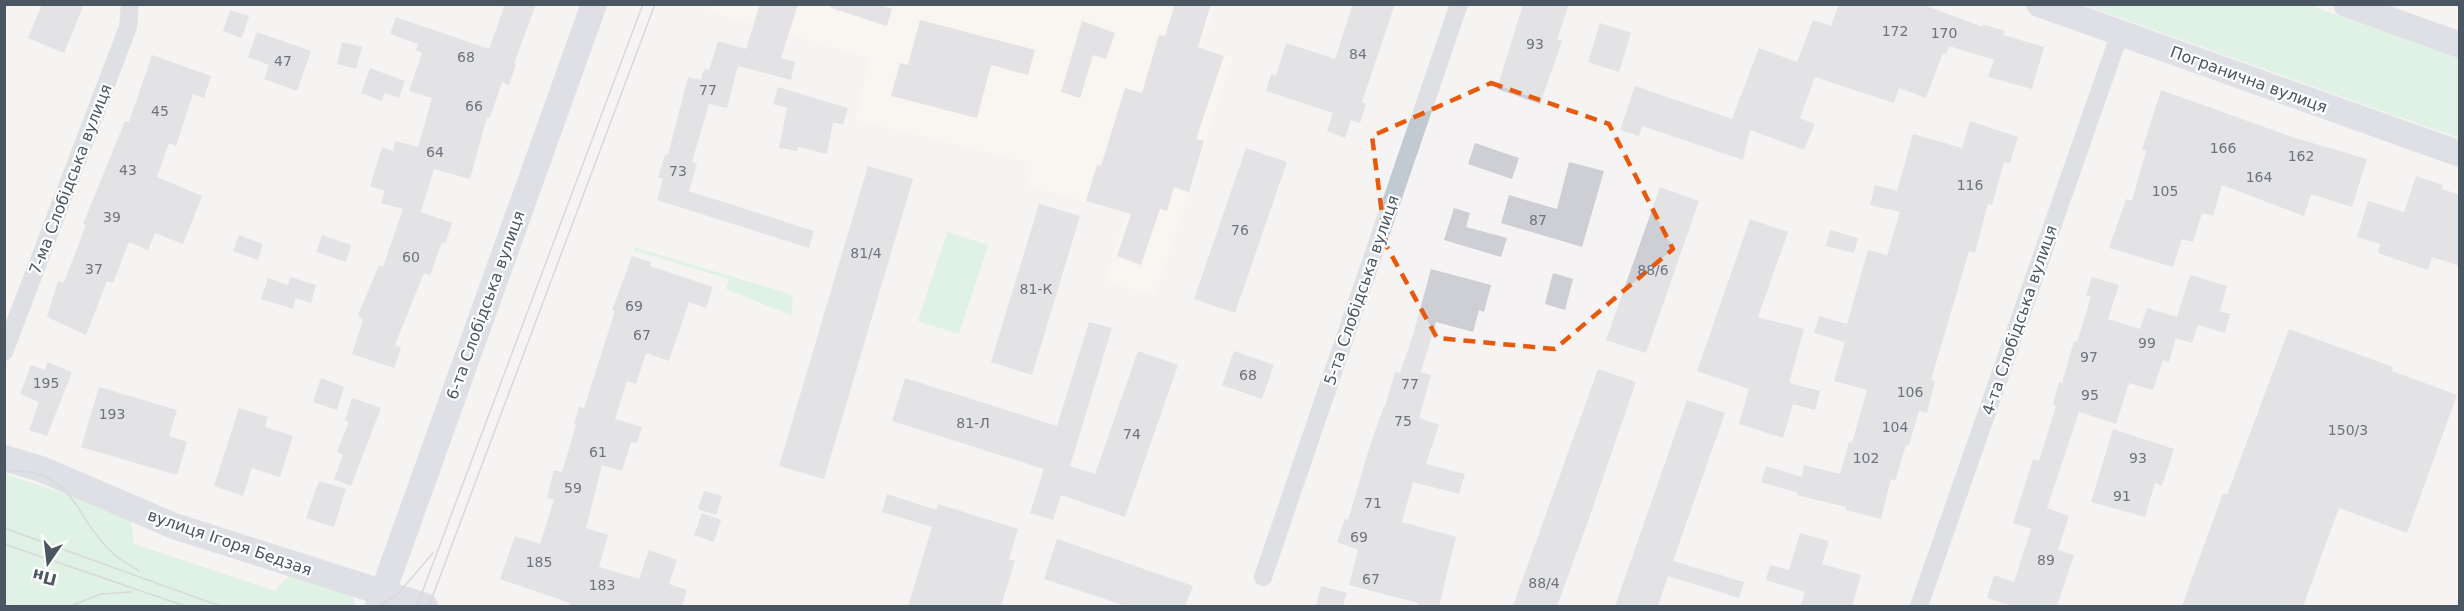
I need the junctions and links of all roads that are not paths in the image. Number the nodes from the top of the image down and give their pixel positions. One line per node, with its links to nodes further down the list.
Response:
1 (130, 4): 9 (street, 7-ма Слобідська вулиця)
2 (594, 4): 12 (street, 6-та Слобідська вулиця)
3 (1459, 4): 11 (street, 5-та Слобідська вулиця)
4 (2039, 4): 6 (street, Погранична вулиця)
5 (2346, 4): 7 (street)
6 (2120, 33): 8 (street, Погранична вулиця); 14 (street, 4-та Слобідська вулиця)
7 (2460, 45)
8 (2460, 154)
9 (4, 352)
10 (4, 458): 12 (street, вулиця Ігоря Бедзая)
11 (1263, 577)
12 (381, 600): 13 (street, вулиця Ігоря Бедзая)
13 (425, 606)
14 (1919, 606)

